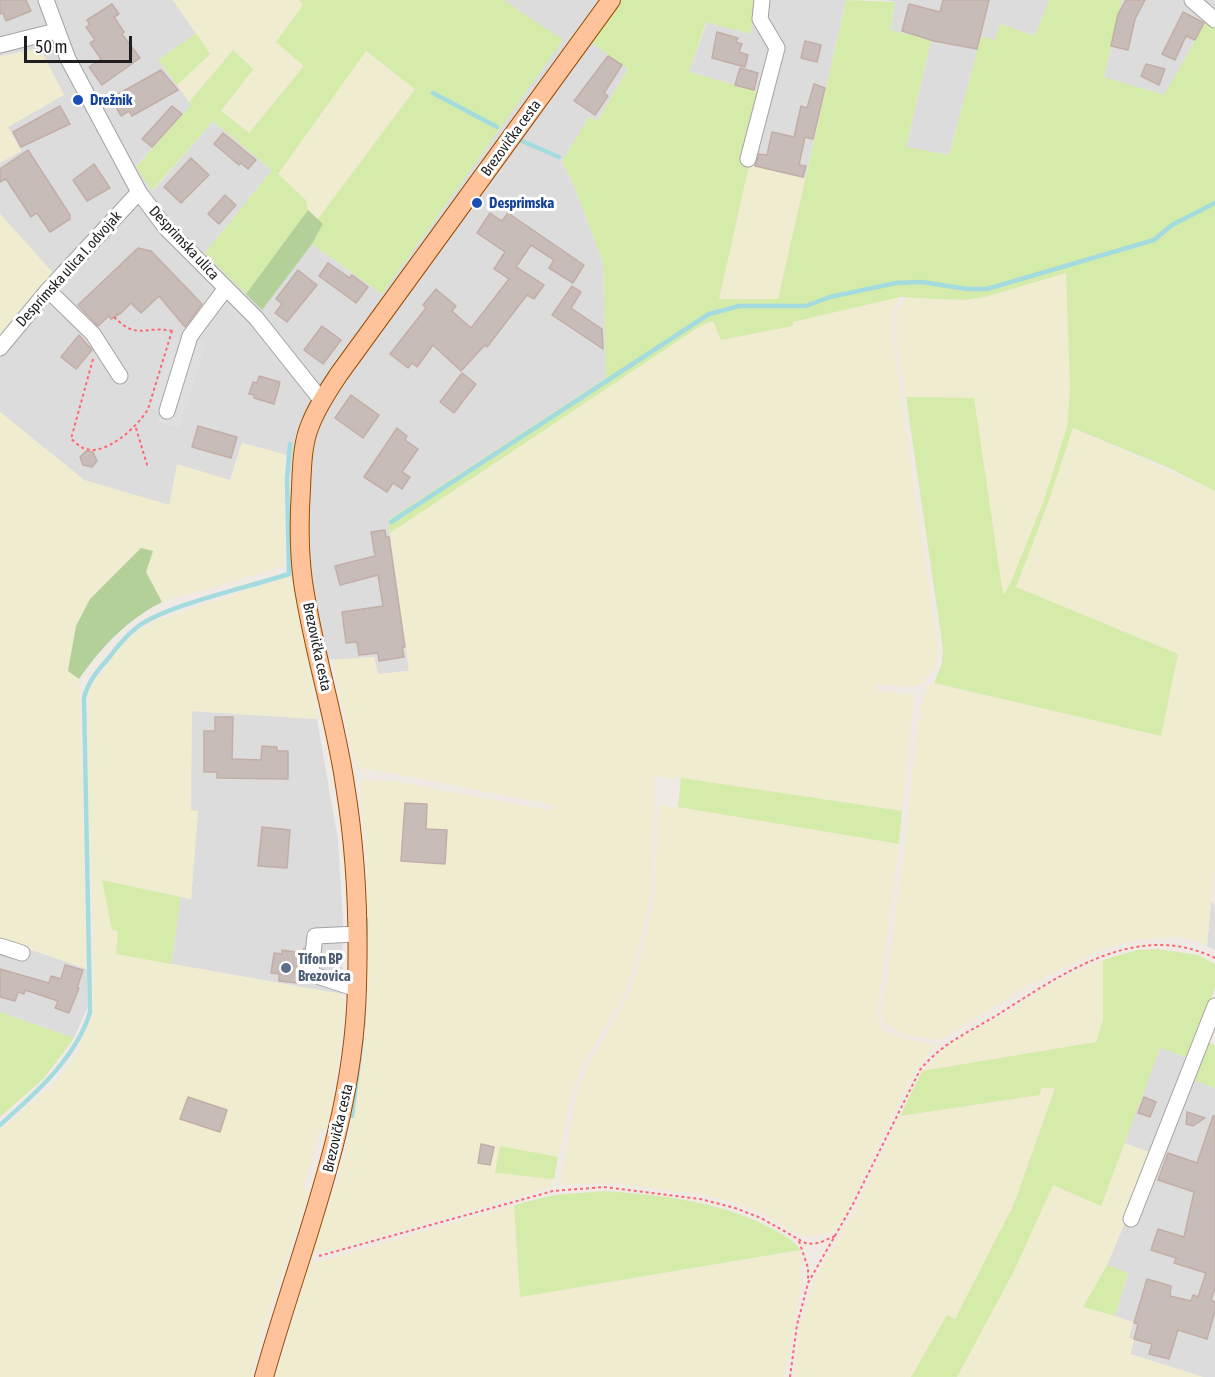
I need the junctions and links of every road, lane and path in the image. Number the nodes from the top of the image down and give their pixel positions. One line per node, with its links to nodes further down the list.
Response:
1 (46, 0): 6 (street, Desprimska ulica)
2 (611, 0): 18 (main road, Brezovička cesta)
3 (762, 0): 8 (street)
4 (1192, 0): 5 (street)
5 (1215, 20)
6 (56, 32): 7 (street); 9 (street, Desprimska ulica)
7 (0, 45)
8 (748, 159)
9 (139, 192): 10 (street, Desprimska ulica); 11 (street, Desprimska ulica I. odvojak)
10 (226, 288): 14 (street); 18 (street, Desprimska ulica)
11 (48, 290): 15 (street, Desprimska ulica I. odvojak); 16 (street)
12 (114, 316): 13 (path)
13 (172, 331): 14 (path); 20 (path)
14 (190, 336): 19 (street)
15 (0, 348)
16 (103, 351): 17 (street); 20 (path)
17 (120, 376)
18 (322, 401): 22 (main road, Brezovička cesta)
19 (167, 411)
20 (136, 427): 21 (path)
21 (148, 468)
22 (358, 934): 26 (main road, Brezovička cesta); 26 (street)
23 (0, 946): 24 (street)
24 (22, 953)
25 (1215, 958): 29 (path)
26 (357, 989): 31 (main road, Brezovička cesta)
27 (1215, 1006): 28 (street)
28 (1131, 1219)
29 (835, 1236): 30 (path); 32 (path)
30 (799, 1241): 31 (path); 32 (path)
31 (301, 1255): 33 (main road, Brezovička cesta)
32 (808, 1283): 34 (path)
33 (264, 1377)
34 (790, 1377)

